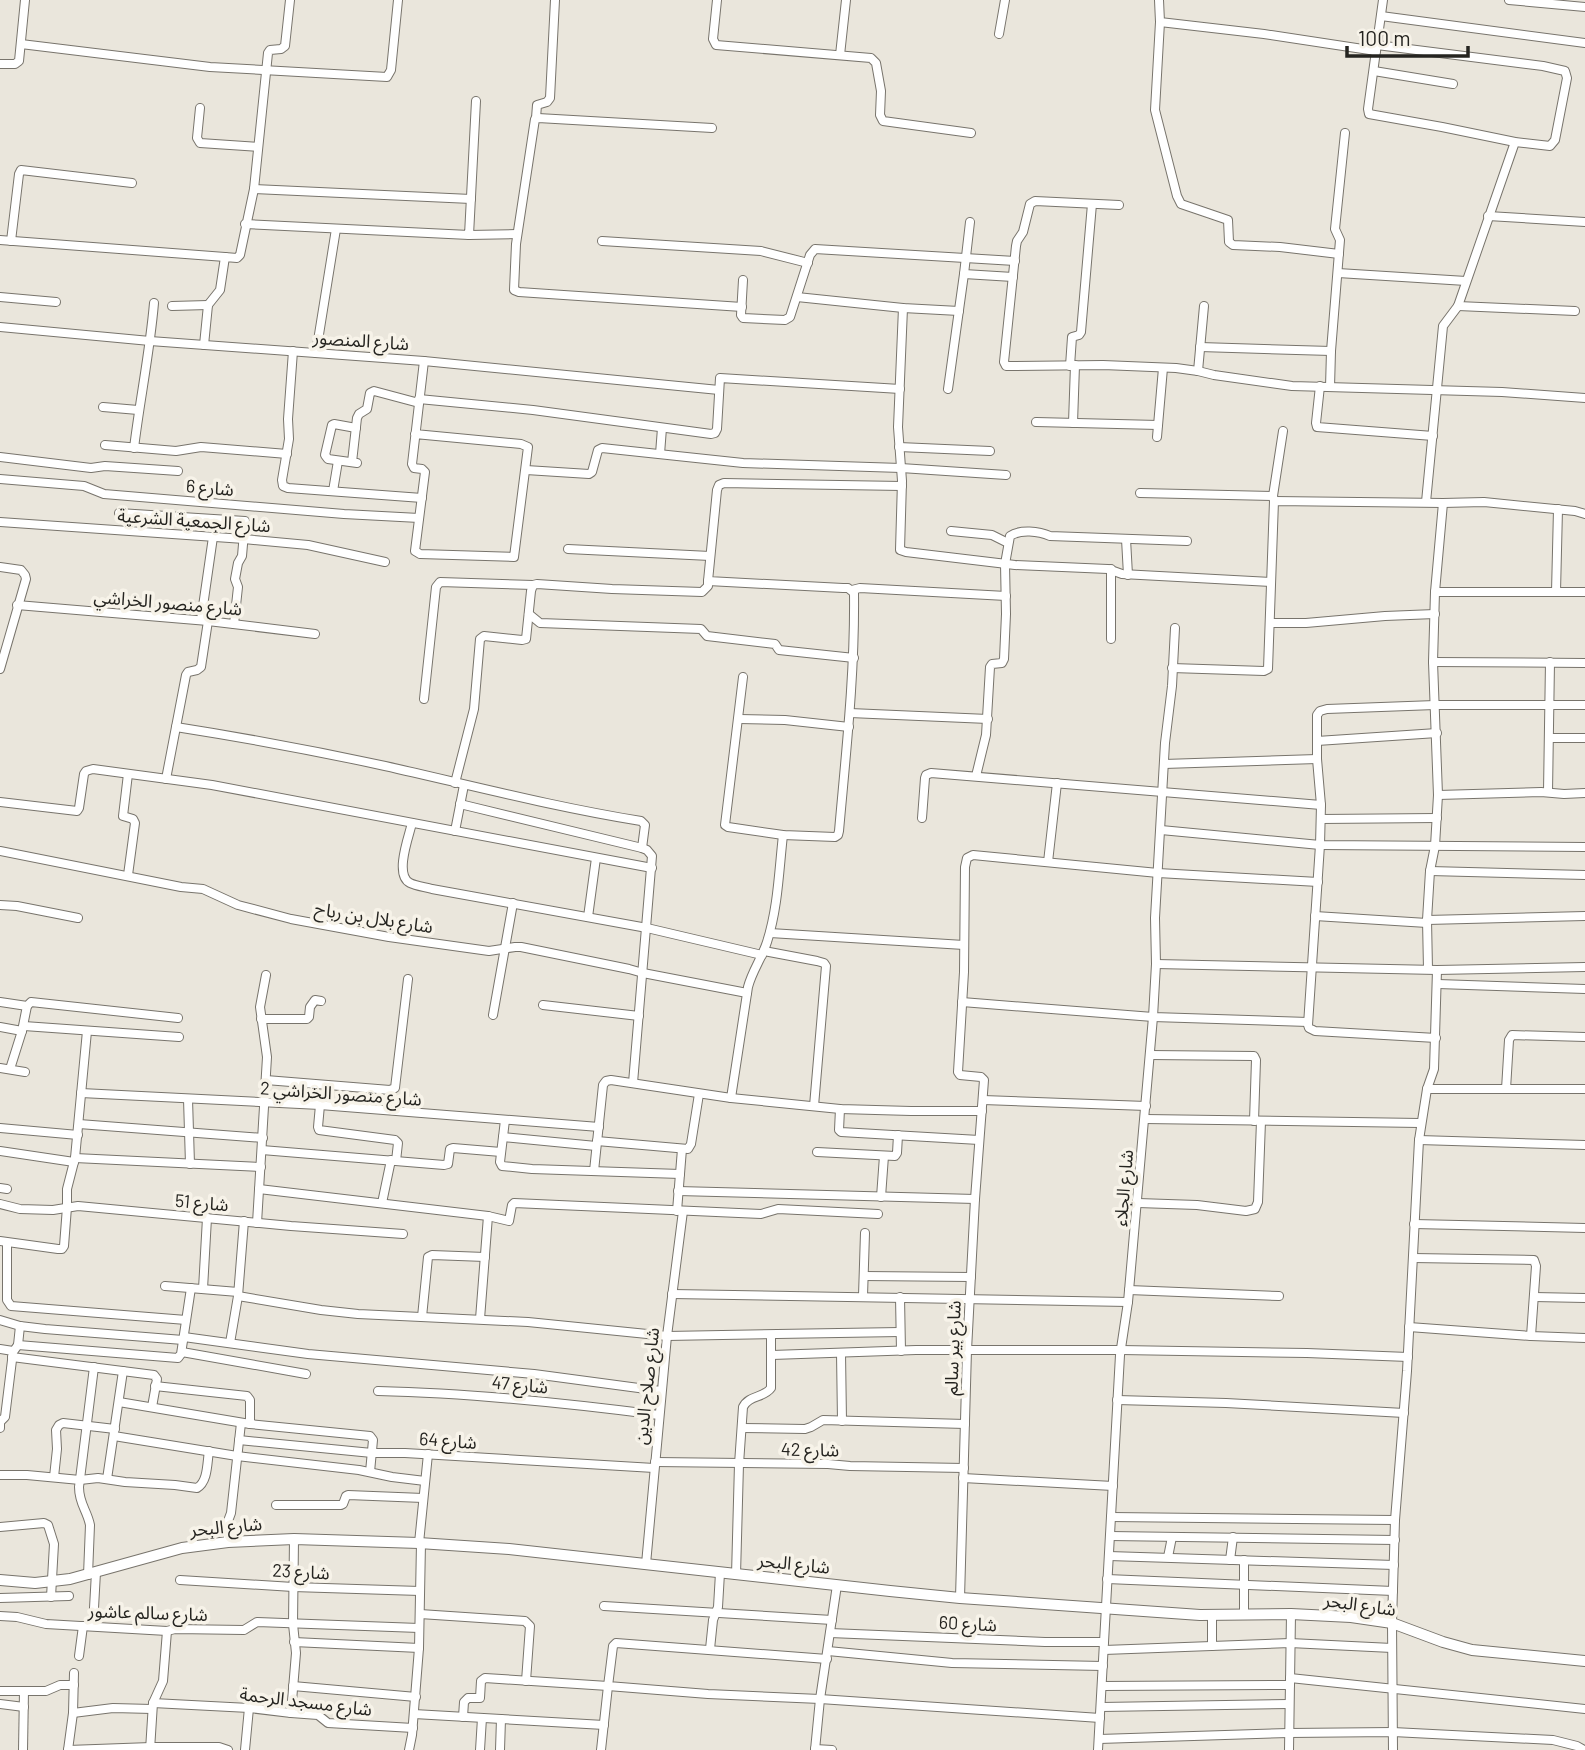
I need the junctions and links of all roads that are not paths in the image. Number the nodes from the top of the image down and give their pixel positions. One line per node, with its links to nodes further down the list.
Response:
1 (25, 0): 16 (street)
2 (290, 0): 20 (street)
3 (398, 0): 20 (street)
4 (555, 0): 25 (street)
5 (717, 0): 18 (street)
6 (846, 0): 18 (street)
7 (1006, 0): 14 (street)
8 (1159, 0): 13 (street)
9 (1383, 0): 12 (street)
10 (1509, 0): 11 (street)
11 (1585, 7)
12 (1381, 16): 15 (street); 17 (street)
13 (1160, 22): 17 (street); 46 (street)
14 (999, 34)
15 (1585, 43)
16 (21, 44): 19 (street); 20 (street)
17 (1377, 48): 21 (street); 29 (street)
18 (840, 55): 27 (street)
19 (0, 64)
20 (266, 69): 30 (street)
21 (1374, 71): 22 (street); 29 (street)
22 (1453, 84)
23 (476, 101): 33 (street)
24 (200, 108): 30 (street)
25 (536, 118): 26 (street); 41 (street)
26 (712, 128)
27 (971, 133)
28 (1345, 134): 46 (street)
29 (1515, 142): 36 (street)
30 (258, 147): 32 (street)
31 (132, 183): 44 (street)
32 (254, 189): 33 (street); 39 (street)
33 (471, 199): 42 (street)
34 (1092, 204): 35 (street); 49 (street); 76 (street)
35 (1119, 205)
36 (1488, 216): 38 (street); 55 (street)
37 (970, 222): 48 (street)
38 (1585, 222)
39 (245, 224): 40 (street); 47 (street)
40 (336, 229): 42 (street); 74 (street)
41 (517, 234): 42 (street); 64 (street)
42 (469, 235)
43 (0, 240): 44 (street)
44 (11, 241): 47 (street)
45 (602, 242): 50 (street)
46 (1339, 254): 51 (street)
47 (225, 257): 60 (street)
48 (966, 258): 49 (street); 50 (street); 52 (street)
49 (1015, 261): 53 (street)
50 (808, 263): 57 (street)
51 (1338, 272): 55 (street); 73 (street)
52 (964, 274): 53 (street); 66 (street)
53 (1013, 277): 76 (street)
54 (743, 280): 64 (street)
55 (1466, 281): 63 (street)
56 (0, 297): 58 (street)
57 (797, 297): 64 (street); 65 (street)
58 (55, 302)
59 (154, 303): 69 (street)
60 (208, 305): 61 (street); 70 (street)
61 (172, 306)
62 (1204, 306): 71 (street)
63 (1458, 306): 67 (street); 84 (street)
64 (742, 307)
65 (903, 307): 66 (street); 81 (street)
66 (959, 311): 82 (street)
67 (1575, 311)
68 (0, 327): 69 (street, شارع المنصور)
69 (150, 341): 70 (street, شارع المنصور); 88 (street)
70 (204, 345): 72 (street, شارع المنصور)
71 (1200, 346): 73 (street); 78 (street)
72 (293, 351): 74 (street, شارع المنصور); 102 (street)
73 (1331, 351): 80 (street)
74 (316, 353): 75 (street, شارع المنصور)
75 (424, 361): 83 (street, شارع المنصور); 86 (street)
76 (1072, 365): 77 (street); 90 (street)
77 (1163, 368): 78 (street); 91 (street)
78 (1198, 371): 79 (street)
79 (1320, 386): 80 (street); 96 (street)
80 (1330, 387): 84 (street)
81 (900, 389): 83 (street); 99 (street)
82 (948, 389)
83 (719, 390): 93 (street)
84 (1437, 390): 85 (street); 96 (street)
85 (1585, 398)
86 (419, 401): 92 (street); 93 (street); 95 (street)
87 (103, 407): 88 (street)
88 (138, 410): 100 (street)
89 (1036, 422): 90 (street)
90 (1073, 423): 91 (street)
91 (1158, 425): 97 (street)
92 (356, 428): 105 (street); 105 (street)
93 (662, 428): 103 (street)
94 (1283, 431): 115 (street)
95 (415, 434): 107 (street); 114 (street)
96 (1433, 436): 117 (street)
97 (1157, 437)
98 (105, 445): 100 (street)
99 (899, 447): 101 (street); 106 (street)
100 (134, 448): 102 (street)
101 (990, 451)
102 (287, 453): 112 (street)
103 (660, 454): 106 (street); 107 (street)
104 (0, 457): 108 (street)
105 (338, 461): 112 (street)
106 (901, 468): 109 (street); 111 (street)
107 (526, 470): 123 (street)
108 (178, 471)
109 (1006, 475)
110 (0, 479): 116 (street, شارع 6)
111 (902, 486): 132 (street); 134 (street)
112 (333, 491): 114 (street)
113 (1140, 493): 115 (street)
114 (422, 498): 123 (street)
115 (1273, 498): 117 (street); 139 (street)
116 (195, 502): 122 (street); 123 (street, شارع 6)
117 (1426, 502): 118 (street)
118 (1443, 503): 119 (street); 142 (street)
119 (1558, 509): 121 (street); 143 (street)
120 (118, 513): 122 (street)
121 (1585, 514)
122 (194, 518): 127 (street)
123 (419, 518)
124 (0, 522): 126 (street, شارع الجمعية الشرعية)
125 (951, 531): 130 (street)
126 (213, 537): 127 (street, شارع الجمعية الشرعية); 149 (street)
127 (244, 539): 133 (street, شارع الجمعية الشرعية); 151 (street)
128 (1126, 539): 129 (street); 130 (street); 137 (street)
129 (1187, 541)
130 (1008, 543): 134 (street)
131 (569, 549): 132 (street)
132 (710, 556): 138 (street)
133 (385, 562)
134 (1006, 564): 136 (street); 145 (street)
135 (0, 567): 146 (street)
136 (1111, 569): 137 (street); 156 (street)
137 (1128, 575): 139 (street)
138 (708, 580): 140 (street); 141 (street)
139 (1271, 582): 150 (street)
140 (533, 585): 147 (street); 164 (street)
141 (852, 590): 145 (street); 157 (street)
142 (1435, 592): 143 (street); 148 (street)
143 (1556, 592): 144 (street)
144 (1585, 592)
145 (1006, 596): 170 (street)
146 (17, 605): 149 (street, شارع منصور الخراشي); 154 (street)
147 (529, 614): 157 (street); 183 (street)
148 (1435, 614): 150 (street); 158 (street)
149 (204, 620): 151 (street, شارع منصور الخراشي); 171 (street)
150 (1270, 623): 161 (street)
151 (234, 624): 155 (street, شارع منصور الخراشي)
152 (0, 627): 154 (street)
153 (1175, 628): 161 (street, شارع الجلاء)
154 (10, 629): 162 (street)
155 (315, 634)
156 (1111, 639)
157 (854, 658): 168 (street)
158 (1433, 662): 159 (street); 165 (street)
159 (1550, 662): 160 (street); 166 (street)
160 (1585, 663)
161 (1172, 668): 178 (street, شارع الجلاء)
162 (0, 669)
163 (743, 677): 169 (street)
164 (424, 699)
165 (1435, 705): 166 (street); 173 (street); 176 (street)
166 (1550, 705): 167 (street); 174 (street)
167 (1585, 705)
168 (850, 713): 170 (street); 172 (street)
169 (739, 719): 172 (street); 197 (street)
170 (988, 719): 180 (street)
171 (176, 727): 181 (street); 183 (street)
172 (849, 727): 197 (street)
173 (1437, 733): 176 (street); 187 (street)
174 (1549, 738): 175 (street); 185 (street)
175 (1585, 738)
176 (1317, 741): 177 (street)
177 (1318, 759): 178 (street); 190 (street)
178 (1164, 764): 184 (street, شارع الجلاء)
179 (128, 774): 181 (street); 188 (street); 208 (street)
180 (976, 776): 182 (street); 191 (street)
181 (166, 779): 194 (street)
182 (1057, 783): 184 (street); 204 (street)
183 (460, 784): 189 (street); 201 (street)
184 (1163, 792): 190 (street); 195 (street, شارع الجلاء)
185 (1548, 792): 186 (street); 187 (street)
186 (1585, 793)
187 (1438, 795): 192 (street)
188 (0, 802)
189 (460, 804): 196 (street); 201 (street)
190 (1321, 804): 193 (street)
191 (922, 818)
192 (1437, 818): 193 (street); 199 (street)
193 (1321, 819): 198 (street)
194 (412, 823): 196 (street); 211 (street)
195 (1161, 830): 198 (street); 207 (street, شارع الجلاء)
196 (455, 831): 203 (street)
197 (783, 835): 219 (street)
198 (1320, 845): 199 (street); 210 (street)
199 (1435, 846): 200 (street); 206 (street)
200 (1585, 847)
201 (642, 848): 205 (street)
202 (0, 851): 208 (street, شارع بلال بن رباح)
203 (596, 858): 205 (street); 215 (street)
204 (1048, 862): 207 (street); 220 (street)
205 (652, 869): 218 (street)
206 (1430, 872): 209 (street); 217 (street)
207 (1158, 873): 210 (street); 223 (street, شارع الجلاء)
208 (128, 875): 221 (street, شارع بلال بن رباح)
209 (1585, 875)
210 (1318, 882): 213 (street)
211 (513, 903): 215 (street); 221 (street)
212 (0, 905): 216 (street)
213 (1315, 916): 217 (street); 225 (street)
214 (1585, 916): 217 (street)
215 (588, 917): 218 (street)
216 (78, 918)
217 (1427, 921): 226 (street)
218 (647, 928): 222 (street); 227 (street)
219 (770, 933): 220 (street); 222 (street)
220 (964, 945): 235 (street)
221 (504, 949): 227 (street, شارع بلال بن رباح); 238 (street)
222 (763, 953): 232 (street); 266 (street)
223 (1156, 964): 225 (street); 240 (street, شارع الجلاء)
224 (1585, 967): 226 (street)
225 (1311, 968): 226 (street); 243 (street)
226 (1433, 969): 230 (street)
227 (643, 973): 232 (street, شارع بلال بن رباح); 239 (street)
228 (266, 975): 242 (street)
229 (408, 979): 254 (street)
230 (1438, 984): 231 (street); 249 (street)
231 (1585, 989)
232 (747, 993): 261 (street)
233 (321, 1000): 242 (street)
234 (0, 1002): 237 (street)
235 (962, 1002): 240 (street); 263 (street)
236 (543, 1005): 239 (street)
237 (27, 1006): 241 (street); 245 (street)
238 (493, 1015)
239 (639, 1016): 255 (street)
240 (1153, 1017): 243 (street); 250 (street, شارع الجلاء)
241 (178, 1018)
242 (261, 1019): 254 (street)
243 (1308, 1022): 249 (street)
244 (0, 1027): 245 (street)
245 (23, 1028): 246 (street); 252 (street)
246 (87, 1031): 247 (street); 259 (street)
247 (179, 1037)
248 (1585, 1037): 257 (street)
249 (1436, 1038): 256 (street)
250 (1150, 1055): 267 (street, شارع الجلاء); 272 (street)
251 (0, 1068): 252 (street)
252 (10, 1069): 253 (street)
253 (25, 1072)
254 (266, 1080): 264 (street)
255 (633, 1083): 260 (street); 276 (street)
256 (1427, 1089): 257 (street); 273 (street)
257 (1506, 1089): 258 (street)
258 (1585, 1089)
259 (81, 1093): 262 (street, شارع منصور الخراشي 2); 274 (street)
260 (699, 1094): 261 (street); 286 (street, شارع صلاح الدين)
261 (731, 1098): 266 (street)
262 (188, 1099): 264 (street, شارع منصور الخراشي 2); 277 (street)
263 (983, 1100): 267 (street); 269 (street, شارع بير سالم)
264 (265, 1103): 265 (street, شارع منصور الخراشي 2); 281 (street)
265 (320, 1105): 271 (street, شارع منصور الخراشي 2); 293 (street)
266 (814, 1106): 268 (street)
267 (1146, 1106): 270 (street, شارع الجلاء)
268 (840, 1109): 269 (street); 279 (street)
269 (982, 1111): 282 (street, شارع بير سالم)
270 (1145, 1119): 272 (street); 303 (street, شارع الجلاء)
271 (505, 1120): 276 (street, شارع منصور الخراشي 2); 280 (street)
272 (1257, 1121): 273 (street); 303 (street)
273 (1420, 1123): 283 (street)
274 (79, 1124): 277 (street); 278 (street)
275 (0, 1128): 278 (street)
276 (598, 1128): 284 (street)
277 (189, 1132): 281 (street); 294 (street)
278 (78, 1135): 292 (street)
279 (898, 1135): 282 (street); 291 (street)
280 (503, 1137): 284 (street); 289 (street)
281 (263, 1138): 287 (street)
282 (979, 1139): 301 (street, شارع بير سالم)
283 (1419, 1140): 285 (street); 312 (street)
284 (597, 1144): 286 (street); 296 (street)
285 (1585, 1145)
286 (682, 1149): 297 (street, شارع صلاح الدين)
287 (262, 1150): 293 (street); 295 (street)
288 (0, 1151): 292 (street)
289 (501, 1152): 293 (street); 296 (street)
290 (817, 1152): 291 (street)
291 (884, 1156): 300 (street)
292 (75, 1160): 294 (street); 305 (street)
293 (394, 1160): 302 (street)
294 (190, 1164): 295 (street)
295 (261, 1167): 298 (street)
296 (594, 1171): 297 (street)
297 (680, 1174): 299 (street, شارع صلاح الدين)
298 (259, 1189): 302 (street); 311 (street)
299 (678, 1191): 300 (street); 306 (street, شارع صلاح الدين)
300 (881, 1196): 301 (street)
301 (975, 1199): 320 (street, شارع بير سالم)
302 (382, 1203): 308 (street)
303 (1138, 1203): 324 (street, شارع الجلاء)
304 (0, 1204): 305 (street, شارع 51)
305 (67, 1208): 309 (street, شارع 51); 316 (street)
306 (680, 1211): 307 (street); 308 (street); 326 (street, شارع صلاح الدين)
307 (878, 1214)
308 (488, 1216): 317 (street)
309 (206, 1218): 310 (street, شارع 51); 323 (street)
310 (244, 1222): 311 (street, شارع 51); 325 (street)
311 (257, 1223): 315 (street, شارع 51)
312 (1415, 1224): 313 (street); 318 (street)
313 (1585, 1228)
314 (866, 1233): 319 (street)
315 (403, 1234)
316 (4, 1242): 337 (street)
317 (485, 1256): 334 (street); 335 (street)
318 (1413, 1258): 330 (street); 339 (street)
319 (864, 1276): 320 (street); 327 (street)
320 (971, 1277): 331 (street, شارع بير سالم)
321 (165, 1286): 322 (street)
322 (191, 1288): 323 (street); 337 (street)
323 (203, 1289): 325 (street)
324 (1129, 1290): 328 (street); 333 (street, شارع الجلاء)
325 (238, 1294): 334 (street); 346 (street)
326 (672, 1294): 327 (street); 342 (street, شارع صلاح الدين)
327 (863, 1296): 329 (street)
328 (1279, 1296)
329 (900, 1297): 331 (street); 340 (street)
330 (1534, 1297): 332 (street); 343 (street)
331 (970, 1298): 333 (street); 348 (street, شارع بير سالم)
332 (1585, 1298)
333 (1128, 1302): 349 (street, شارع الجلاء)
334 (422, 1317): 335 (street)
335 (480, 1319): 342 (street)
336 (0, 1320): 338 (street)
337 (186, 1320): 344 (street)
338 (20, 1326): 344 (street); 350 (street)
339 (1409, 1327): 343 (street); 355 (street)
340 (900, 1332): 341 (street); 351 (street)
341 (771, 1335): 342 (street); 354 (street)
342 (667, 1336): 361 (street, شارع صلاح الدين)
343 (1531, 1336): 345 (street)
344 (184, 1338): 346 (street); 353 (street)
345 (1585, 1338)
346 (230, 1343): 361 (street)
347 (0, 1349): 350 (street)
348 (967, 1350): 349 (street); 351 (street); 369 (street, شارع بير سالم)
349 (1121, 1350): 355 (street); 362 (street, شارع الجلاء)
350 (15, 1351): 353 (street); 356 (street); 371 (street)
351 (901, 1351): 352 (street)
352 (841, 1353): 354 (street); 367 (street)
353 (181, 1354): 358 (street)
354 (772, 1355): 372 (street)
355 (1408, 1357): 365 (street)
356 (94, 1367): 357 (street); 370 (street)
357 (123, 1371): 359 (street); 363 (street)
358 (306, 1374)
359 (155, 1386): 364 (street); 368 (street)
360 (378, 1391): 366 (street, شارع 47)
361 (661, 1391): 366 (street, شارع صلاح الدين)
362 (1117, 1400): 365 (street); 389 (street, شارع الجلاء)
363 (119, 1402): 364 (street); 373 (street)
364 (152, 1408): 368 (street)
365 (1404, 1413): 393 (street)
366 (659, 1415): 380 (street, شارع صلاح الدين)
367 (842, 1421): 369 (street); 372 (street)
368 (245, 1424): 374 (street); 376 (street)
369 (965, 1424): 381 (street, شارع بير سالم)
370 (87, 1426): 373 (street); 384 (street); 387 (street)
371 (0, 1428)
372 (742, 1428): 379 (street)
373 (114, 1432): 375 (street); 386 (street)
374 (239, 1440): 376 (street, شارع 64); 378 (street)
375 (209, 1451): 378 (street); 386 (street)
376 (372, 1453): 377 (street, شارع 64); 382 (street)
377 (428, 1454): 380 (street, شارع 64); 388 (street)
378 (237, 1456): 382 (street); 400 (street)
379 (739, 1464): 380 (street, شارع 42); 381 (street, شارع 42); 410 (street)
380 (655, 1465): 406 (street, شارع صلاح الدين)
381 (964, 1468): 385 (street, شارع بير سالم)
382 (370, 1472): 388 (street)
383 (0, 1475): 384 (street)
384 (54, 1477): 387 (street)
385 (964, 1478): 389 (street); 423 (street, شارع بير سالم)
386 (107, 1479): 387 (street)
387 (80, 1480): 408 (street)
388 (425, 1481): 390 (street)
389 (1113, 1486): 392 (street, شارع الجلاء)
390 (424, 1497): 391 (street); 401 (street)
391 (276, 1505)
392 (1111, 1517): 393 (street); 395 (street, شارع الجلاء)
393 (1395, 1520): 399 (street)
394 (0, 1527): 414 (street)
395 (1110, 1536): 396 (street); 402 (street, شارع الجلاء)
396 (1172, 1537): 397 (street); 403 (street)
397 (1233, 1537): 399 (street); 404 (street)
398 (294, 1539): 400 (street, شارع البحر); 401 (street, شارع البحر); 417 (street)
399 (1395, 1540): 407 (street)
400 (228, 1542): 408 (street, شارع البحر)
401 (420, 1543): 406 (street, شارع البحر); 418 (street)
402 (1109, 1556): 403 (street); 411 (street, شارع الجلاء)
403 (1168, 1558): 404 (street)
404 (1230, 1560): 405 (street)
405 (1244, 1560): 407 (street); 416 (street)
406 (646, 1564): 409 (street, شارع البحر)
407 (1394, 1565): 419 (street)
408 (92, 1573): 414 (street, شارع البحر); 436 (street)
409 (720, 1573): 410 (street, شارع البحر); 427 (street)
410 (736, 1575): 415 (street, شارع البحر)
411 (1107, 1578): 416 (street); 425 (street, شارع الجلاء)
412 (0, 1580): 414 (street, شارع البحر)
413 (180, 1580): 417 (street, شارع 23)
414 (51, 1581): 421 (street)
415 (837, 1585): 423 (street, شارع البحر); 432 (street)
416 (1245, 1585): 419 (street); 430 (street)
417 (293, 1587): 418 (street, شارع 23); 434 (street)
418 (420, 1591): 426 (street)
419 (1393, 1591): 433 (street)
420 (69, 1596): 421 (street)
421 (51, 1597): 422 (street)
422 (0, 1598)
423 (960, 1598): 425 (street, شارع البحر)
424 (604, 1606): 427 (street)
425 (1105, 1607): 429 (street, شارع البحر); 442 (street, شارع الجلاء)
426 (420, 1614): 437 (street); 452 (street)
427 (715, 1614): 432 (street); 446 (street)
428 (1291, 1614): 430 (street, شارع البحر); 433 (street, شارع البحر); 441 (street)
429 (1212, 1615): 430 (street, شارع البحر); 443 (street)
430 (1244, 1615)
431 (0, 1616): 435 (street, شارع سالم عاشور)
432 (832, 1620): 439 (street)
433 (1392, 1623): 445 (street); 449 (street, شارع البحر)
434 (293, 1624): 437 (street, شارع سالم عاشور); 438 (street, شارع سالم عاشور); 440 (street)
435 (83, 1626): 436 (street, شارع سالم عاشور); 448 (street)
436 (93, 1626): 438 (street, شارع سالم عاشور)
437 (419, 1628): 444 (street)
438 (167, 1631): 465 (street)
439 (830, 1633): 442 (street, شارع 60); 447 (street)
440 (294, 1642): 444 (street); 455 (street)
441 (1290, 1643): 443 (street, شارع 60); 445 (street, شارع 60); 453 (street)
442 (1104, 1646): 443 (street, شارع 60); 450 (street, شارع الجلاء)
443 (1212, 1646)
444 (419, 1648): 461 (street)
445 (1392, 1648): 458 (street)
446 (710, 1649): 447 (street); 456 (street)
447 (827, 1655): 450 (street); 462 (street)
448 (79, 1656)
449 (1585, 1661)
450 (1103, 1666): 457 (street, شارع الجلاء)
451 (74, 1673): 454 (street)
452 (526, 1681): 456 (street); 473 (street)
453 (1290, 1682): 457 (street); 458 (street); 464 (street)
454 (74, 1685): 460 (street); 470 (street)
455 (293, 1686): 461 (street); 471 (street)
456 (608, 1686): 462 (street); 477 (street)
457 (1102, 1686): 467 (street, شارع الجلاء)
458 (1392, 1689): 469 (street); 479 (street)
459 (0, 1691): 460 (street)
460 (24, 1691): 466 (street)
461 (416, 1697): 472 (street)
462 (820, 1699): 475 (street); 483 (street)
463 (0, 1704): 466 (street)
464 (1289, 1704): 467 (street); 480 (street)
465 (153, 1706): 468 (street, شارع مسجد الرحمة); 470 (street, شارع مسجد الرحمة); 482 (street)
466 (24, 1707): 484 (street)
467 (1101, 1707): 475 (street, شارع الجلاء)
468 (250, 1708): 471 (street, شارع مسجد الرحمة); 487 (street)
469 (1585, 1710)
470 (73, 1713): 485 (street)
471 (291, 1713): 478 (street, شارع مسجد الرحمة)
472 (414, 1714): 473 (street); 478 (street)
473 (463, 1717): 474 (street)
474 (482, 1718): 476 (street); 489 (street)
475 (1100, 1718): 481 (street, شارع الجلاء)
476 (500, 1719): 477 (street); 490 (street)
477 (604, 1725): 491 (street)
478 (413, 1728): 488 (street)
479 (1393, 1732): 480 (street); 495 (street); 496 (street)
480 (1289, 1733): 481 (street); 494 (street)
481 (1099, 1739): 493 (street, شارع الجلاء)
482 (150, 1748): 485 (street); 486 (street)
483 (815, 1749): 492 (street)
484 (23, 1750)
485 (68, 1750)
486 (228, 1750)
487 (245, 1750)
488 (409, 1750)
489 (480, 1750)
490 (500, 1750)
491 (601, 1750)
492 (832, 1750)
493 (1098, 1750)
494 (1289, 1750)
495 (1393, 1750)
496 (1584, 1750)

